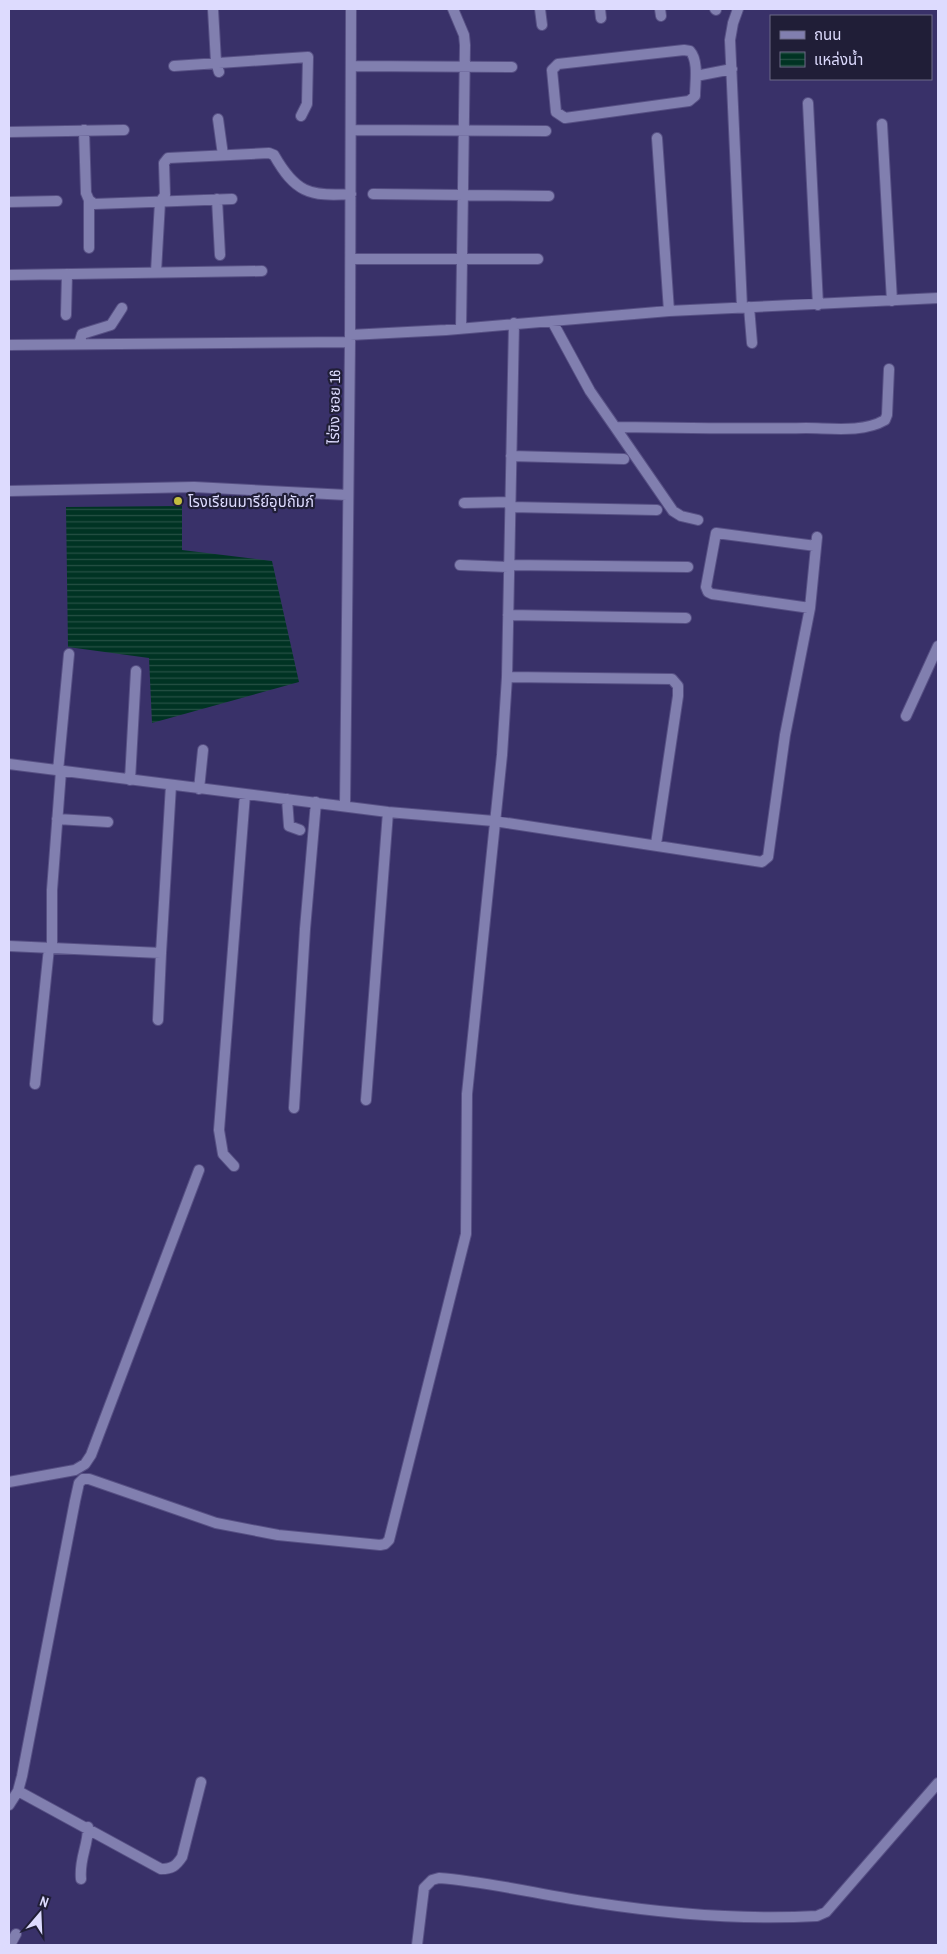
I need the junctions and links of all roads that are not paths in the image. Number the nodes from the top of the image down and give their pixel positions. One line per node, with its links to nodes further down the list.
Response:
1 (213, 9): 9 (street)
2 (351, 9): 8 (street, ไร่ขิง ซอย 16)
3 (453, 9): 11 (street)
4 (540, 9): 6 (street)
5 (738, 9): 12 (street)
6 (542, 25)
7 (174, 66): 9 (street)
8 (351, 66): 11 (street); 20 (street, ไร่ขิง ซอย 16)
9 (218, 67): 15 (street)
10 (512, 67): 11 (street)
11 (464, 68): 21 (street)
12 (732, 69): 13 (street); 48 (street)
13 (696, 76): 13 (street)
14 (808, 103): 47 (street)
15 (302, 116)
16 (218, 119): 25 (street)
17 (882, 124): 46 (street)
18 (84, 130): 19 (street); 23 (street); 31 (street)
19 (124, 130)
20 (351, 130): 21 (street); 26 (street, ไร่ขิง ซอย 16)
21 (463, 130): 22 (street); 28 (street)
22 (546, 131)
23 (9, 132)
24 (657, 138): 50 (street)
25 (223, 155): 26 (street); 35 (street)
26 (351, 194): 38 (street, ไร่ขิง ซอย 16)
27 (373, 194): 28 (street)
28 (463, 195): 29 (street); 40 (street)
29 (549, 196)
30 (232, 199): 32 (street)
31 (88, 200): 35 (street); 36 (street)
32 (217, 200): 35 (street); 37 (street)
33 (57, 201): 34 (street)
34 (9, 202)
35 (160, 202): 42 (street)
36 (89, 248)
37 (220, 255)
38 (351, 259): 40 (street); 55 (street, ไร่ขิง ซอย 16)
39 (538, 259): 40 (street)
40 (463, 260): 54 (street)
41 (262, 271): 42 (street)
42 (156, 272): 43 (street)
43 (67, 274): 44 (street); 51 (street)
44 (9, 275)
45 (938, 298): 46 (street)
46 (892, 301): 47 (street)
47 (818, 306): 48 (street)
48 (746, 307): 50 (street); 56 (street)
49 (122, 308): 58 (street)
50 (669, 311): 52 (street)
51 (66, 315)
52 (552, 321): 53 (street); 60 (street)
53 (514, 323): 54 (street); 61 (street)
54 (461, 329): 55 (street)
55 (350, 338): 58 (street); 64 (street, ไร่ขิง ซอย 16)
56 (752, 343)
57 (9, 344): 58 (street)
58 (78, 344)
59 (889, 369): 60 (street)
60 (614, 427): 68 (street)
61 (511, 456): 62 (street); 66 (street)
62 (624, 459)
63 (9, 491): 64 (street)
64 (347, 495): 89 (street, ไร่ขิง ซอย 16)
65 (464, 503): 66 (street)
66 (510, 505): 67 (street); 70 (street)
67 (657, 510)
68 (698, 520)
69 (460, 566): 70 (street)
70 (508, 566): 71 (street); 73 (street)
71 (688, 567)
72 (810, 608): 72 (street); 95 (street)
73 (508, 615): 74 (street); 78 (street)
74 (686, 618)
75 (938, 646): 79 (street)
76 (69, 654): 82 (street)
77 (136, 671): 83 (street)
78 (507, 677): 92 (street); 95 (street)
79 (906, 716)
80 (203, 750): 85 (street)
81 (9, 764): 82 (street)
82 (60, 771): 83 (street); 91 (street)
83 (130, 780): 84 (street)
84 (170, 785): 85 (street); 98 (street)
85 (200, 788): 86 (street)
86 (245, 794): 87 (street); 103 (street)
87 (287, 799): 88 (street); 94 (street)
88 (316, 802): 89 (street); 102 (street)
89 (345, 806): 90 (street)
90 (388, 812): 92 (street); 101 (street)
91 (57, 819): 93 (street); 97 (street)
92 (494, 821): 95 (street); 106 (street)
93 (108, 822)
94 (300, 830)
95 (656, 844)
96 (9, 946): 97 (street)
97 (50, 948): 98 (street); 100 (street)
98 (160, 953): 99 (street)
99 (158, 1020)
100 (35, 1084)
101 (366, 1100)
102 (294, 1108)
103 (234, 1166)
104 (199, 1170): 105 (street)
105 (80, 1468): 106 (street); 107 (street)
106 (83, 1479): 110 (street)
107 (9, 1482)
108 (200, 1782): 112 (street)
109 (938, 1783): 116 (street)
110 (18, 1791): 111 (street); 112 (street)
111 (9, 1806)
112 (88, 1828): 113 (street)
113 (81, 1879)
114 (16, 1934): 115 (street)
115 (10, 1945)
116 (417, 1945)

